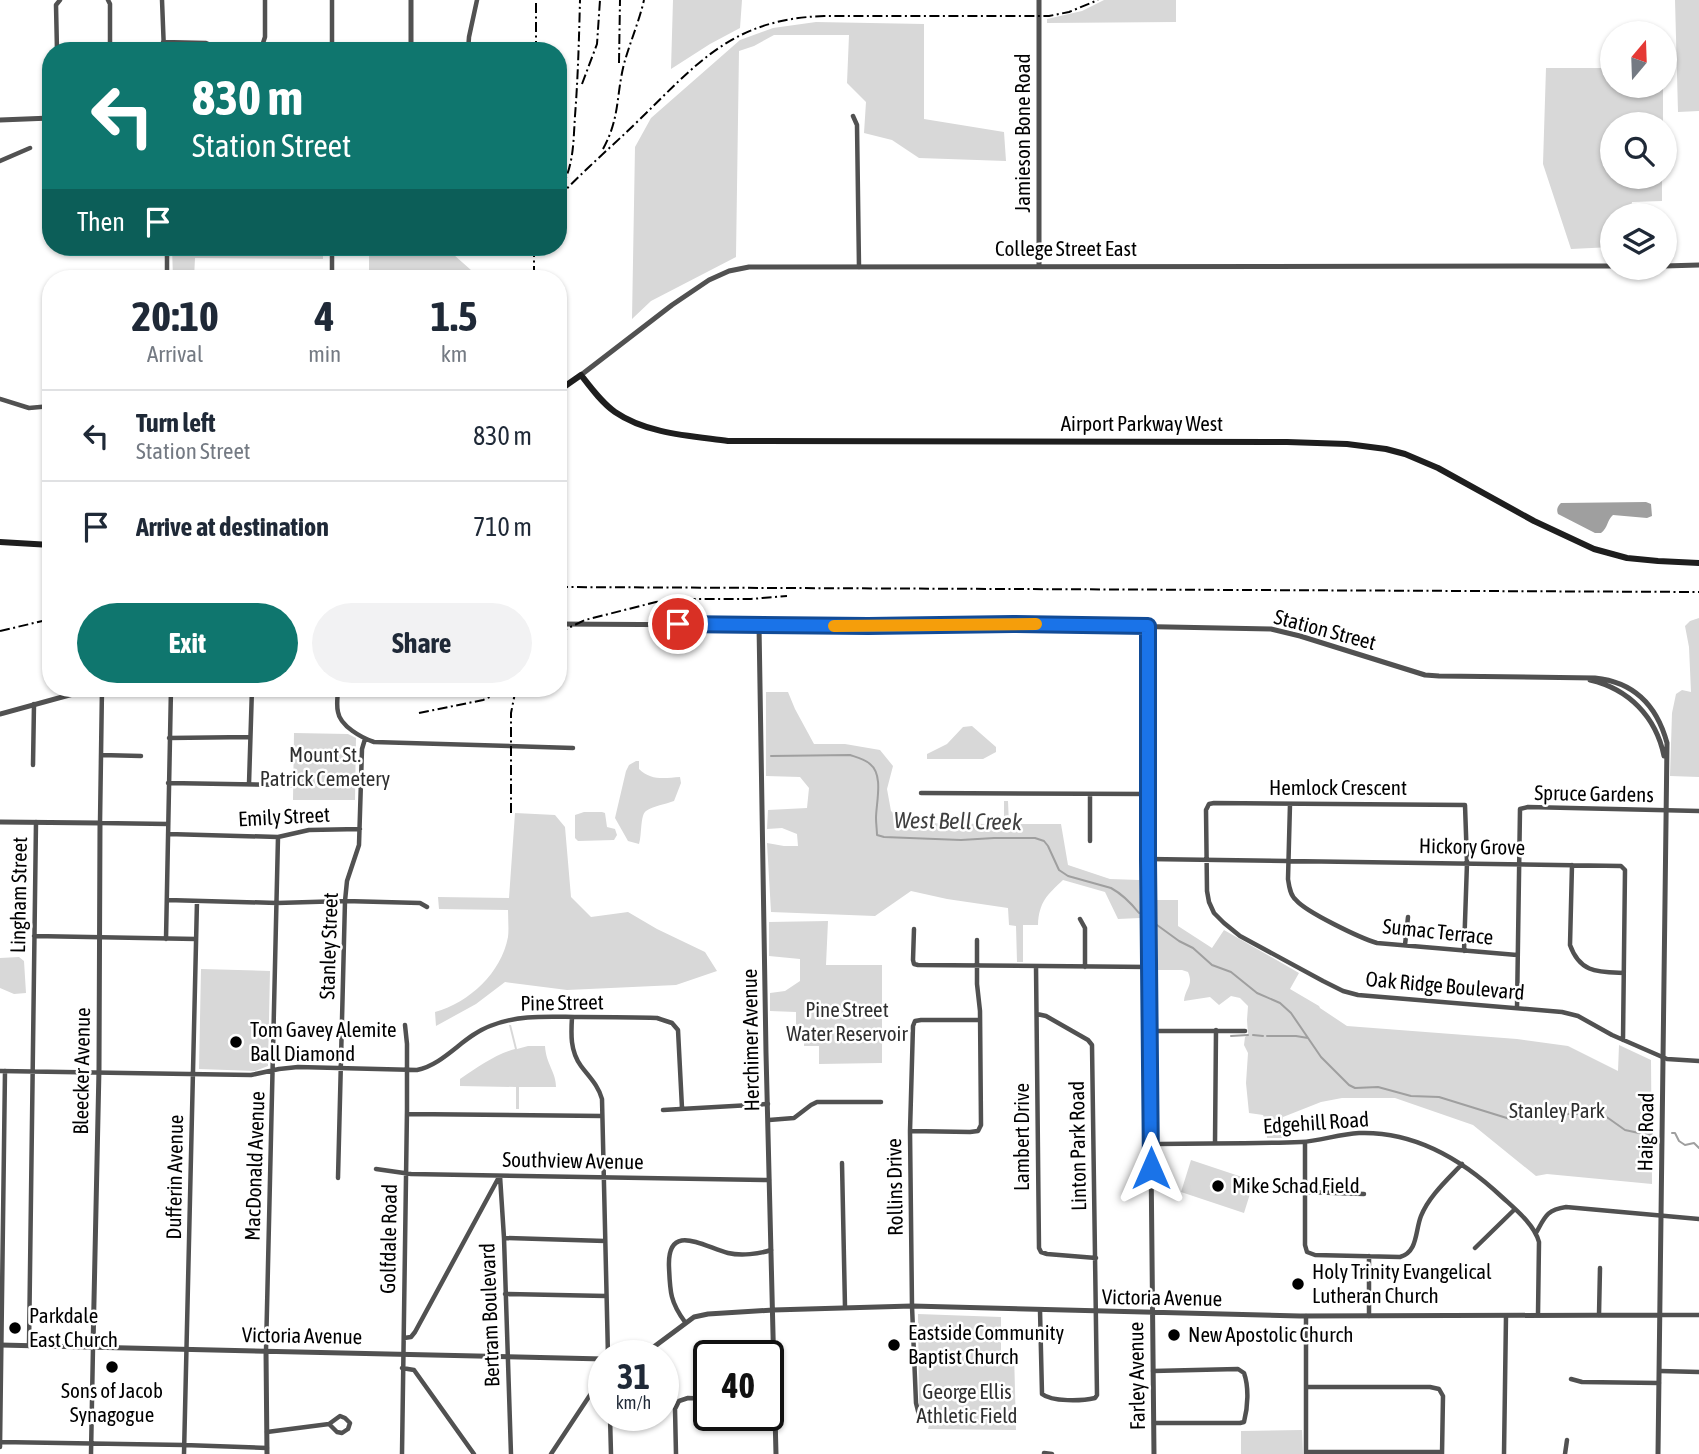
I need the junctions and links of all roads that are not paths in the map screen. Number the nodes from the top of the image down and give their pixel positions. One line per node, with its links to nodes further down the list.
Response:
1 (60, 0): 9 (street)
2 (108, 0): 10 (street)
3 (162, 0): 11 (street)
4 (265, 0): 12 (street)
5 (332, 0): 13 (street)
6 (411, 0): 14 (street)
7 (477, 0): 15 (street)
8 (1039, 0): 22 (street, Jamieson Bone Road)
9 (57, 42)
10 (110, 42)
11 (163, 42)
12 (263, 42)
13 (332, 42)
14 (411, 42)
15 (468, 42)
16 (853, 116): 25 (street)
17 (42, 118): 18 (street)
18 (0, 120)
19 (30, 148): 20 (street)
20 (0, 161)
21 (1699, 265): 24 (street)
22 (1039, 266): 23 (street, College Street East); 25 (street, College Street East)
23 (1600, 266)
24 (1677, 266)
25 (859, 267): 26 (street, College Street East)
26 (581, 375): 27 (main road, College Street East); 32 (main road, Airport Parkway West)
27 (567, 385)
28 (0, 399): 29 (street)
29 (42, 407)
30 (0, 542): 31 (main road)
31 (42, 544)
32 (1699, 563)
33 (567, 624): 34 (street, Station Street)
34 (759, 625): 35 (street, Station Street); 113 (street, Herchimer Avenue)
35 (1148, 626): 55 (street, Farley Avenue); 57 (street, Station Street)
36 (61, 697): 41 (street)
37 (102, 697): 47 (street, Bleecker Avenue)
38 (171, 697): 44 (street)
39 (252, 697): 43 (street)
40 (338, 697): 45 (street)
41 (34, 704): 42 (street); 49 (street)
42 (0, 714)
43 (250, 737): 44 (street); 51 (street)
44 (169, 738): 50 (street)
45 (365, 739): 46 (street); 63 (street, Stanley Street)
46 (573, 748)
47 (101, 755): 48 (street); 61 (street, Bleecker Avenue)
48 (141, 756)
49 (33, 765)
50 (168, 783): 51 (street); 62 (street)
51 (249, 784): 52 (street)
52 (293, 785)
53 (921, 793): 54 (street)
54 (1090, 794): 55 (street); 66 (street)
55 (1148, 794): 67 (street, Farley Avenue)
56 (1290, 804): 68 (street, Hemlock Crescent); 69 (street, Sumac Terrace); 70 (street, Hemlock Crescent)
57 (1667, 811): 58 (street, Spruce Gardens); 71 (street, Spruce Gardens); 103 (street, Haig Road)
58 (1699, 811)
59 (0, 822): 60 (street)
60 (36, 822): 61 (street); 81 (street, Lingham Street)
61 (100, 823): 62 (street); 82 (street, Bleecker Avenue)
62 (168, 824): 64 (street)
63 (360, 829): 65 (street, Emily Street); 75 (street, Stanley Street)
64 (168, 834): 65 (street, Emily Street); 73 (street)
65 (278, 837): 76 (street, MacDonald Avenue)
66 (1090, 841)
67 (1148, 859): 68 (street, Hickory Grove); 92 (street, Farley Avenue)
68 (1206, 859): 69 (street, Hickory Grove); 94 (street, Oak Ridge Boulevard)
69 (1290, 860): 70 (street, Hickory Grove); 86 (street, Sumac Terrace)
70 (1467, 863): 71 (street, Hickory Grove); 87 (street)
71 (1518, 864): 72 (street, Hickory Grove); 88 (street, Spruce Gardens)
72 (1572, 865): 93 (street); 93 (street, Hickory Grove)
73 (167, 900): 74 (street); 83 (street)
74 (198, 901): 76 (street); 84 (street, Dufferin Avenue)
75 (345, 901): 76 (street); 77 (street); 105 (street, Stanley Street)
76 (277, 903): 106 (street, MacDonald Avenue)
77 (427, 907)
78 (1408, 917): 86 (street)
79 (1080, 919): 91 (street)
80 (914, 929): 89 (street)
81 (34, 936): 82 (street); 109 (street, Lingham Street)
82 (100, 938): 83 (street); 110 (street, Bleecker Avenue)
83 (166, 939): 84 (street)
84 (197, 940): 111 (street, Dufferin Avenue)
85 (978, 940): 89 (street)
86 (1405, 945): 87 (street, Sumac Terrace)
87 (1464, 951): 88 (street, Sumac Terrace)
88 (1517, 955): 94 (street, Spruce Gardens)
89 (977, 965): 90 (street); 97 (street)
90 (1036, 966): 91 (street); 95 (street, Lambert Drive)
91 (1085, 967): 92 (street)
92 (1149, 967): 100 (street, Farley Avenue)
93 (1623, 973): 102 (street, Hickory Grove)
94 (1517, 1008): 102 (street, Oak Ridge Boulevard)
95 (1037, 1014): 142 (street, Linton Park Road); 142 (street, Lambert Drive)
96 (572, 1017): 107 (street, Pine Street); 114 (street, Pine Street); 117 (street)
97 (980, 1020): 119 (street, Rollins Drive); 119 (street)
98 (405, 1026): 107 (street, Golfdale Road)
99 (1216, 1030): 100 (street); 101 (street); 121 (street)
100 (1150, 1031): 122 (street, Farley Avenue)
101 (1245, 1031)
102 (1623, 1040): 103 (street, Oak Ridge Boulevard)
103 (1663, 1057): 104 (street, Oak Ridge Boulevard); 134 (street, Haig Road)
104 (1699, 1060)
105 (341, 1068): 106 (street, Pine Street); 107 (street, Pine Street); 129 (street, Stanley Street)
106 (274, 1070): 111 (street, Pine Street); 168 (street, MacDonald Avenue)
107 (408, 1070): 116 (street, Golfdale Road)
108 (3, 1071): 109 (street, Pine Street); 164 (street)
109 (33, 1072): 110 (street, Pine Street); 165 (street, Lingham Street)
110 (99, 1073): 111 (street, Pine Street); 166 (street, Bleecker Avenue)
111 (193, 1074): 167 (street, Dufferin Avenue)
112 (881, 1102): 118 (street)
113 (768, 1104): 114 (street); 118 (street, Herchimer Avenue)
114 (682, 1108): 115 (street)
115 (663, 1110)
116 (407, 1114): 117 (street); 126 (street, Golfdale Road)
117 (603, 1116): 128 (street)
118 (769, 1120): 130 (street, Herchimer Avenue)
119 (910, 1131): 146 (street, Rollins Drive)
120 (1305, 1142): 121 (street, Edgehill Road); 124 (street, Edgehill Road); 131 (street)
121 (1215, 1143): 122 (street, Edgehill Road)
122 (1150, 1144): 151 (street, Farley Avenue)
123 (842, 1163): 147 (street)
124 (1462, 1164): 133 (street, Edgehill Road); 141 (street)
125 (376, 1169): 126 (street, Southview Avenue)
126 (406, 1174): 127 (street, Southview Avenue); 160 (street, Golfdale Road)
127 (500, 1176): 128 (street, Southview Avenue); 137 (street, Bertram Boulevard); 160 (street)
128 (603, 1177): 130 (street, Southview Avenue); 138 (street)
129 (338, 1178)
130 (769, 1180): 140 (street, Herchimer Avenue)
131 (1306, 1192): 132 (street); 141 (street)
132 (1364, 1194)
133 (1515, 1209): 136 (street, Edgehill Road); 139 (street)
134 (1661, 1215): 135 (street); 136 (street); 154 (street, Haig Road)
135 (1699, 1219)
136 (1536, 1234): 152 (street)
137 (504, 1238): 138 (street); 144 (street, Bertram Boulevard)
138 (605, 1241): 145 (street)
139 (1475, 1248)
140 (771, 1251): 148 (street, Herchimer Avenue); 159 (street)
141 (1369, 1256): 156 (street)
142 (1096, 1258): 150 (street, Linton Park Road)
143 (1601, 1268): 153 (street)
144 (505, 1294): 145 (street); 170 (street, Bertram Boulevard)
145 (606, 1296): 161 (street)
146 (912, 1306): 147 (street, Victoria Avenue); 149 (street, Victoria Avenue); 181 (street, Rollins Drive)
147 (845, 1307): 148 (street, Victoria Avenue)
148 (773, 1310): 159 (street, Victoria Avenue); 163 (street, Herchimer Avenue)
149 (1040, 1310): 150 (street, Victoria Avenue); 150 (street, Linton Park Road)
150 (1096, 1312): 151 (street, Victoria Avenue)
151 (1152, 1313): 158 (street, Victoria Avenue); 173 (street, Farley Avenue)
152 (1538, 1315): 153 (street, Victoria Avenue); 157 (street, Victoria Avenue)
153 (1599, 1315): 154 (street, Victoria Avenue)
154 (1660, 1315): 155 (street, Victoria Avenue); 174 (street, Haig Road)
155 (1699, 1315)
156 (1369, 1316): 157 (street, Victoria Avenue); 158 (street, Victoria Avenue)
157 (1506, 1316): 207 (street)
158 (1306, 1317): 178 (street)
159 (685, 1322): 162 (street, Victoria Avenue)
160 (404, 1338): 169 (street, Golfdale Road)
161 (607, 1340)
162 (662, 1340)
163 (772, 1340)
164 (1, 1345): 165 (street, Victoria Avenue); 188 (street)
165 (29, 1346): 166 (street, Victoria Avenue)
166 (93, 1347): 167 (street, Victoria Avenue); 189 (street, Bleecker Avenue)
167 (186, 1349): 168 (street, Victoria Avenue); 190 (street, Dufferin Avenue)
168 (266, 1351): 169 (street, Victoria Avenue); 186 (street, MacDonald Avenue)
169 (403, 1354): 170 (street, Victoria Avenue); 172 (street, Golfdale Road)
170 (507, 1356): 171 (street, Victoria Avenue); 200 (street, Bertram Boulevard)
171 (588, 1359)
172 (402, 1368): 198 (street, Golfdale Road); 199 (street)
173 (1153, 1371): 182 (street, Farley Avenue); 182 (street)
174 (1660, 1371): 175 (street); 177 (street, Haig Road)
175 (1699, 1372)
176 (1571, 1379): 177 (street)
177 (1659, 1383): 209 (street, Haig Road)
178 (1306, 1387): 194 (street); 195 (street)
179 (588, 1398): 201 (street)
180 (693, 1398): 203 (street)
181 (920, 1419)
182 (1153, 1423): 206 (street, Farley Avenue)
183 (329, 1424): 183 (street); 186 (street)
184 (610, 1431): 202 (street)
185 (774, 1431): 204 (street, Herchimer Avenue)
186 (267, 1432): 192 (street, MacDonald Avenue)
187 (1567, 1440): 208 (street)
188 (0, 1442): 189 (street); 191 (street)
189 (92, 1444): 190 (street); 196 (street, Bleecker Avenue)
190 (184, 1445): 192 (street); 197 (street, Dufferin Avenue)
191 (0, 1447)
192 (267, 1451)
193 (1044, 1453): 205 (street)
194 (1306, 1453): 195 (street)
195 (1442, 1453)
196 (91, 1454)
197 (184, 1454)
198 (402, 1454)
199 (474, 1454)
200 (511, 1454)
201 (551, 1454)
202 (611, 1454)
203 (676, 1454)
204 (776, 1454)
205 (1052, 1454)
206 (1154, 1454)
207 (1504, 1454)
208 (1565, 1454)
209 (1658, 1454)

